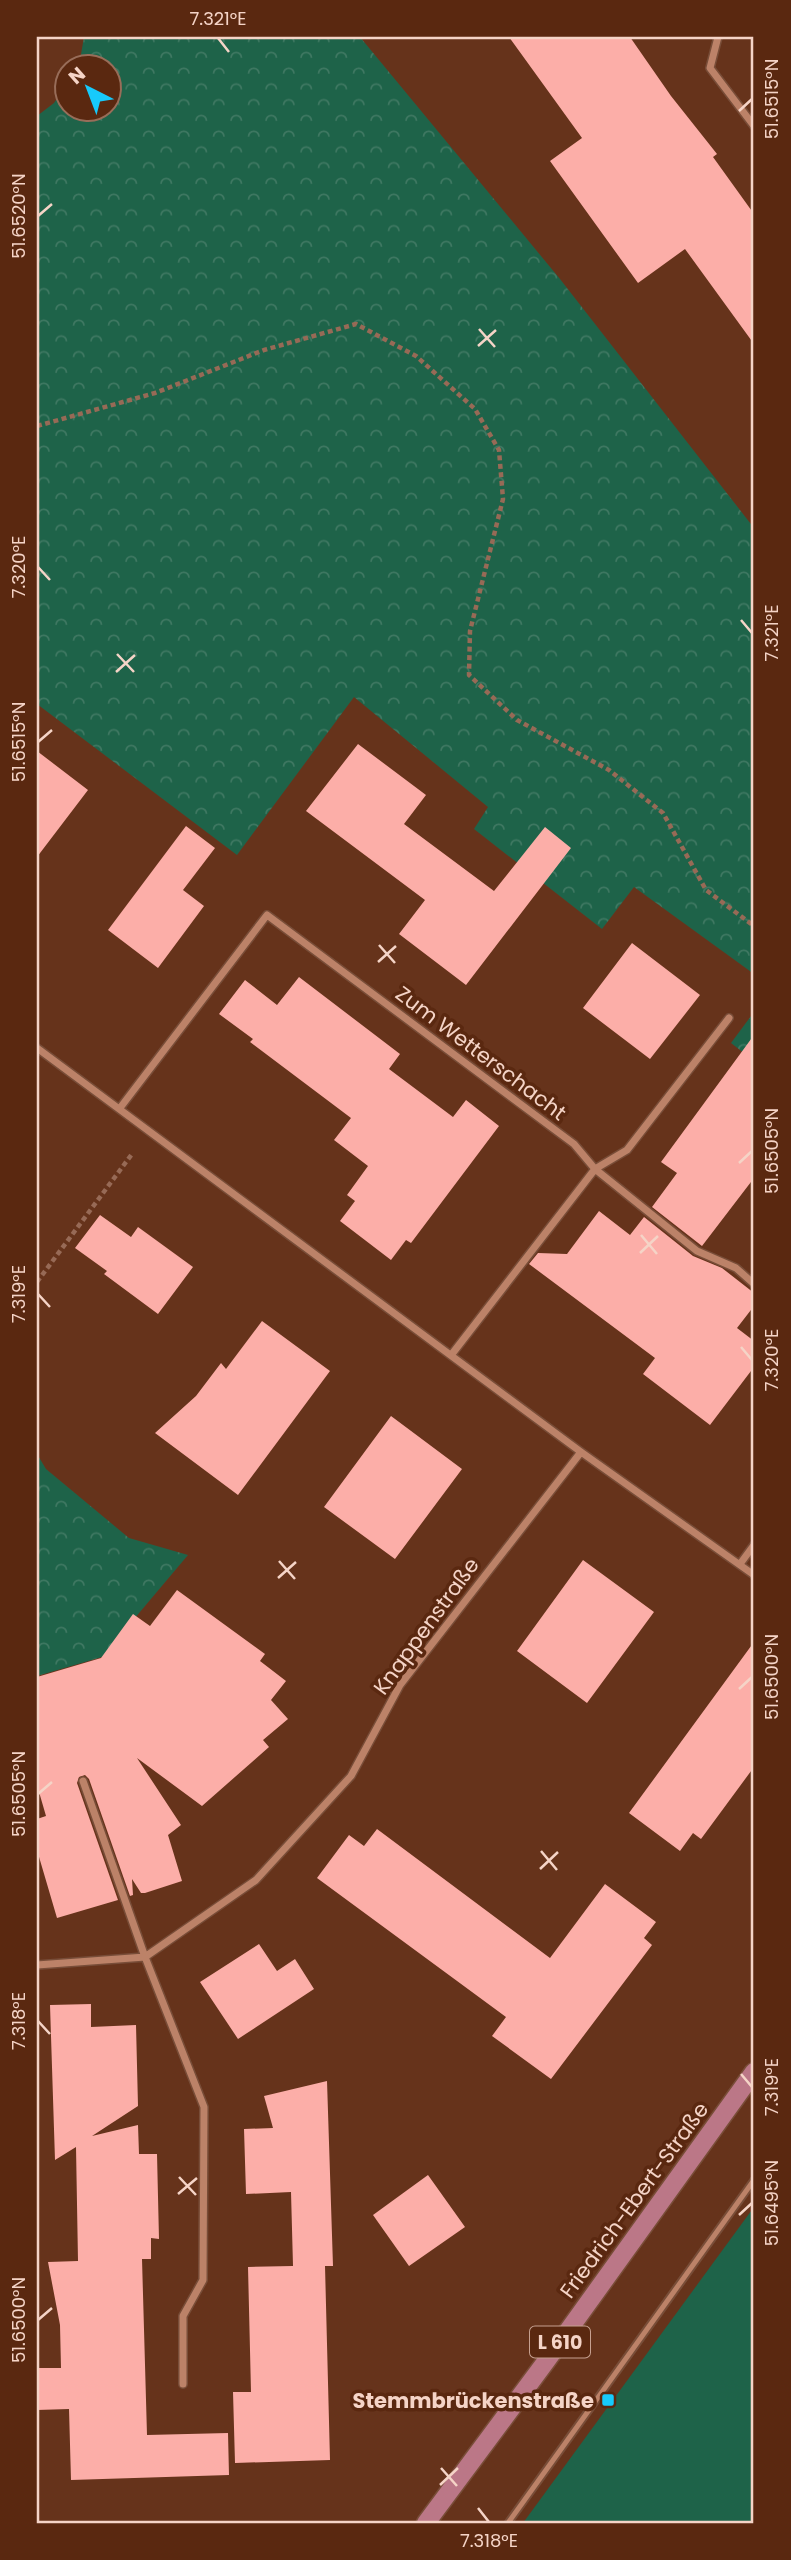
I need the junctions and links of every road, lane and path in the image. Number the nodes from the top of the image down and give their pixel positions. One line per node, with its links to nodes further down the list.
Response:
1 (718, 37): 2 (street)
2 (754, 126)
3 (37, 426): 4 (path)
4 (754, 926)
5 (729, 1018): 9 (street)
6 (37, 1048): 7 (street)
7 (120, 1108): 8 (street); 9 (street, Zum Wetterschacht)
8 (150, 1131): 10 (path); 12 (street)
9 (595, 1169): 11 (street, Zum Wetterschacht); 12 (street)
10 (37, 1282)
11 (754, 1284)
12 (452, 1354): 13 (street)
13 (582, 1452): 15 (street); 18 (street, Knappenstraße)
14 (754, 1545): 15 (street)
15 (740, 1564): 16 (street)
16 (754, 1575)
17 (83, 1780): 18 (street)
18 (145, 1957): 19 (street); 22 (street)
19 (37, 1965)
20 (754, 2072): 23 (main road, Friedrich-Ebert-Straße / L 610)
21 (754, 2180): 24 (lane)
22 (183, 2384)
23 (426, 2523)
24 (508, 2523)

